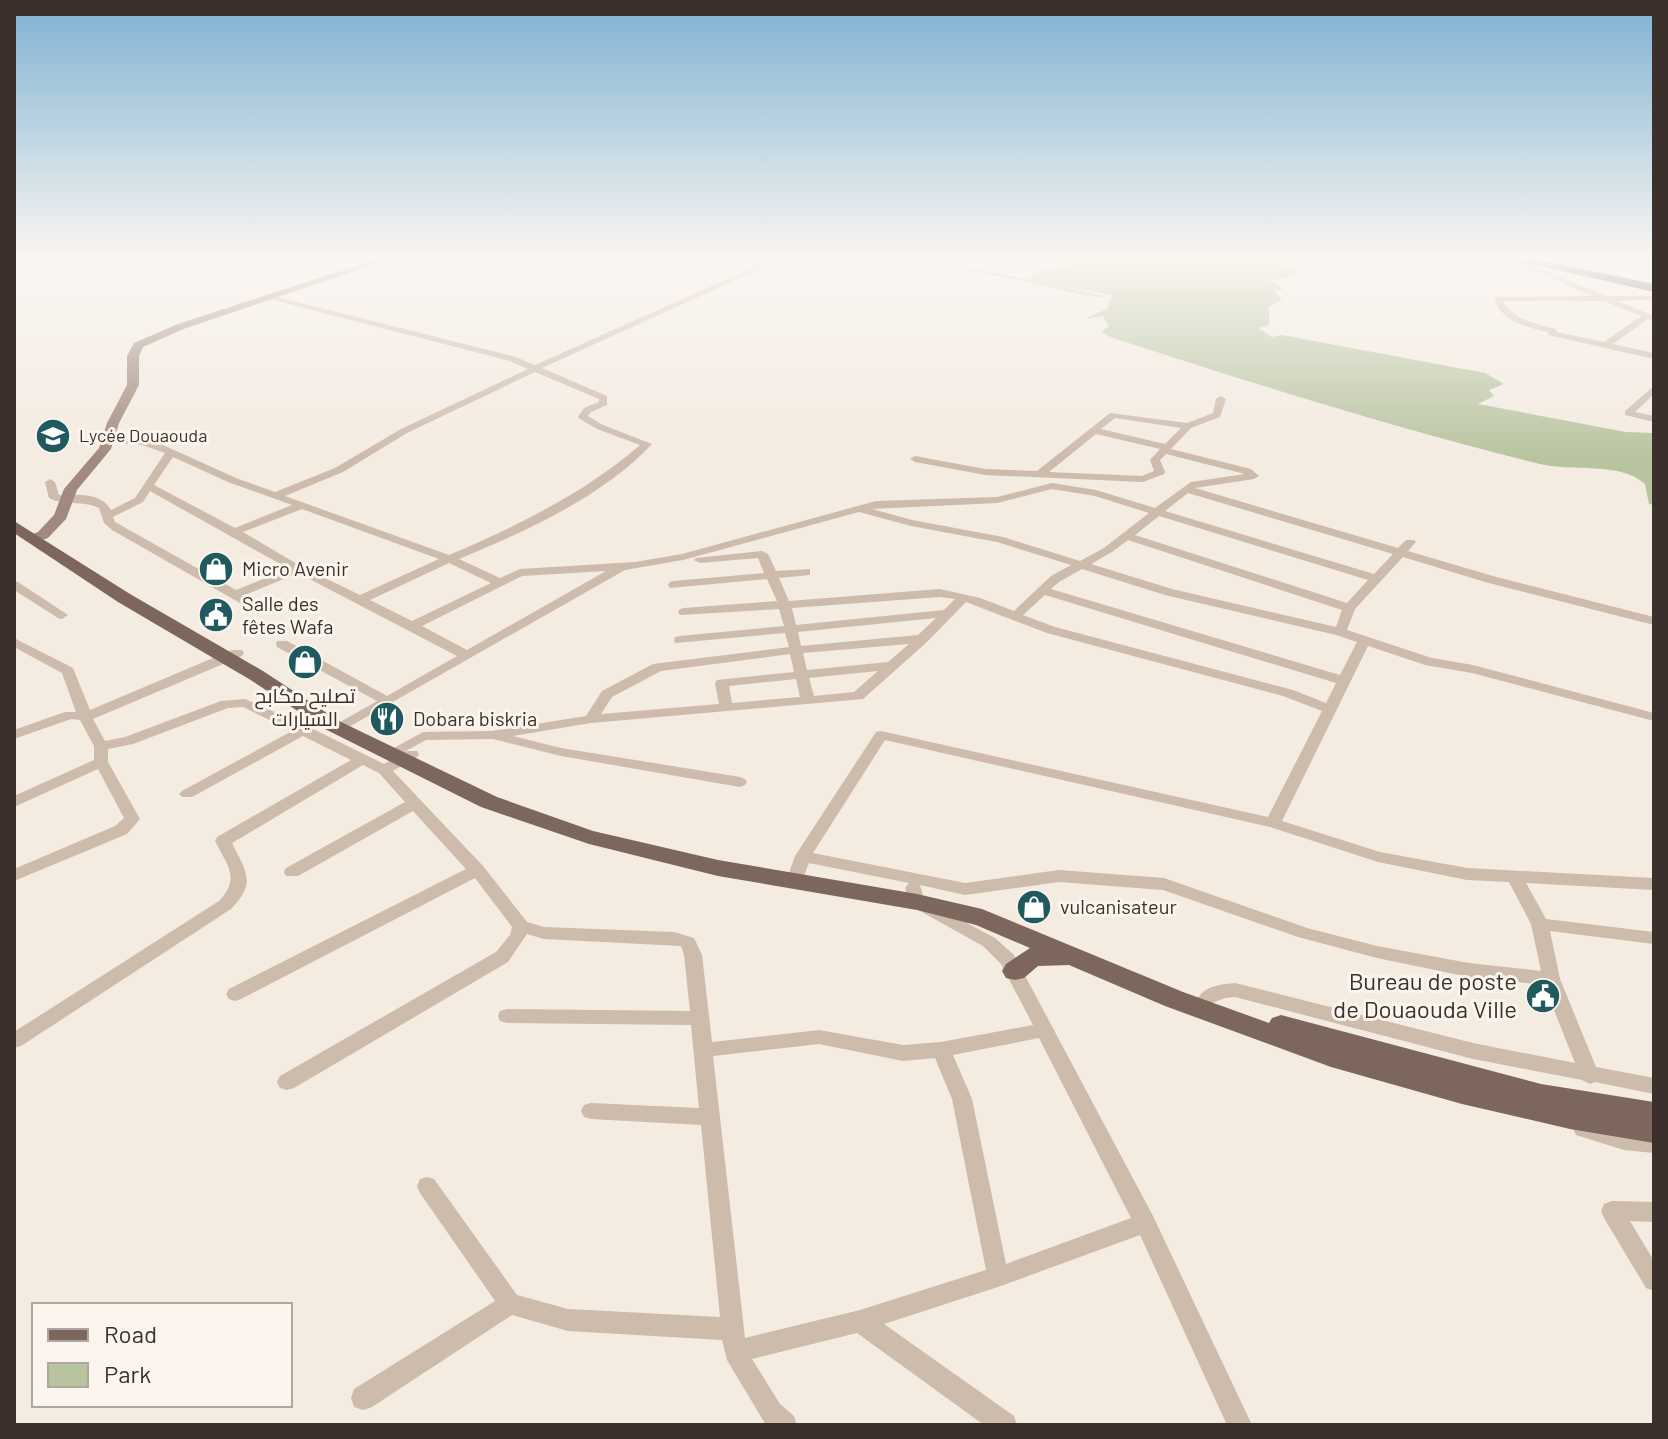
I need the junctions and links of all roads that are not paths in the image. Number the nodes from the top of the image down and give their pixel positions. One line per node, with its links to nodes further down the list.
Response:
1 (185, 326): 16 (main road)
2 (383, 326): 8 (street)
3 (629, 326): 8 (street)
4 (1536, 326): 6 (street)
5 (1636, 326): 6 (street)
6 (1606, 345): 7 (street)
7 (1654, 356)
8 (538, 367): 24 (street); 36 (street)
9 (1653, 391): 11 (street)
10 (1221, 399): 14 (street)
11 (1641, 402): 12 (street); 13 (street)
12 (1654, 405)
13 (1654, 419)
14 (1188, 426): 15 (street); 17 (street)
15 (1096, 431): 17 (street); 20 (street)
16 (108, 440): 18 (street); 25 (main road)
17 (1166, 450): 20 (street); 23 (street)
18 (171, 452): 22 (street); 24 (street)
19 (915, 459): 20 (street)
20 (1041, 473)
21 (50, 482): 25 (street)
22 (148, 486): 30 (street); 31 (street)
23 (1186, 489): 28 (street); 35 (street)
24 (275, 496): 26 (street)
25 (68, 499): 30 (street); 32 (main road)
26 (300, 506): 31 (street); 36 (street)
27 (861, 509): 28 (street); 37 (street); 38 (street)
28 (1158, 512): 33 (street); 42 (street)
29 (14, 515): 32 (main road)
30 (109, 515): 47 (street)
31 (234, 532): 39 (street)
32 (30, 533): 68 (main road)
33 (1127, 536): 38 (street); 52 (street)
34 (1410, 542): 35 (street)
35 (1400, 552): 42 (street); 57 (street)
36 (449, 559): 43 (street); 49 (street)
37 (630, 565): 41 (street); 43 (street); 67 (street)
38 (1081, 565): 46 (street); 60 (street)
39 (298, 569): 47 (street); 49 (street)
40 (806, 572): 41 (street)
41 (769, 576): 45 (street); 51 (street)
42 (1375, 578): 52 (street)
43 (501, 583): 58 (street)
44 (14, 585): 55 (street)
45 (674, 585)
46 (1042, 590): 56 (street); 71 (street)
47 (235, 595): 50 (street)
48 (964, 597): 51 (street); 54 (street); 56 (street)
49 (360, 600): 58 (street)
50 (251, 604)
51 (785, 606): 53 (street); 59 (street)
52 (1349, 608): 60 (street)
53 (684, 612)
54 (949, 613): 59 (street); 61 (street)
55 (62, 615)
56 (1015, 616): 76 (street)
57 (1654, 621)
58 (412, 626): 67 (street)
59 (790, 628): 62 (street); 66 (street)
60 (1340, 632): 63 (street)
61 (922, 639): 66 (street); 69 (street)
62 (680, 640)
63 (1364, 641): 71 (street); 78 (street)
64 (14, 642): 72 (street)
65 (282, 644): 73 (street)
66 (795, 650): 70 (street); 80 (street)
67 (466, 655): 73 (street)
68 (230, 656): 77 (street); 81 (main road)
69 (890, 666): 70 (street); 74 (street)
70 (801, 674): 74 (street); 75 (street)
71 (1345, 681): 76 (street)
72 (77, 690): 77 (street); 79 (street)
73 (385, 700): 81 (street)
74 (808, 700): 75 (street)
75 (726, 707): 80 (street)
76 (1331, 709): 92 (street)
77 (85, 717): 79 (street); 85 (street)
78 (1654, 717)
79 (55, 719): 82 (street)
80 (591, 719): 84 (street)
81 (345, 725): 86 (main road)
82 (17, 730)
83 (304, 730): 85 (street); 87 (street); 89 (street)
84 (492, 735): 86 (street); 88 (street)
85 (101, 754): 90 (street); 96 (street)
86 (398, 757): 87 (street); 91 (street); 93 (main road)
87 (363, 759): 111 (street)
88 (740, 782)
89 (187, 794)
90 (14, 802)
91 (415, 803): 94 (street); 95 (street)
92 (1273, 823): 93 (street); 97 (street)
93 (799, 868): 99 (main road); 105 (street)
94 (477, 870): 101 (street); 106 (street)
95 (292, 872)
96 (14, 875)
97 (1515, 877): 98 (street); 100 (street)
98 (1654, 884)
99 (915, 895): 103 (main road); 104 (street); 107 (main road)
100 (1540, 924): 102 (street); 105 (street)
101 (521, 926): 109 (street); 115 (street)
102 (1654, 938)
103 (1088, 962): 104 (main road); 117 (main road)
104 (1015, 971): 110 (street)
105 (1551, 979): 114 (street)
106 (235, 994)
107 (1207, 998): 114 (street); 119 (main road)
108 (507, 1016): 109 (street)
109 (699, 1018): 112 (street)
110 (1045, 1030): 113 (street); 125 (street)
111 (14, 1041)
112 (703, 1050): 113 (street); 120 (street)
113 (941, 1050): 126 (street)
114 (1590, 1076): 116 (street)
115 (287, 1082)
116 (1654, 1086)
117 (1472, 1095): 121 (main road); 122 (street)
118 (591, 1111): 120 (street)
119 (1654, 1114)
120 (710, 1117): 130 (street)
121 (1654, 1131)
122 (1654, 1144)
123 (427, 1186): 128 (street)
124 (1654, 1212): 127 (street)
125 (1145, 1223): 126 (street); 134 (street)
126 (998, 1277): 129 (street)
127 (1654, 1281)
128 (510, 1304): 130 (street); 131 (street)
129 (860, 1321): 130 (street); 133 (street)
130 (733, 1340): 132 (street)
131 (363, 1398)
132 (773, 1421)
133 (1005, 1425)
134 (1240, 1425)

